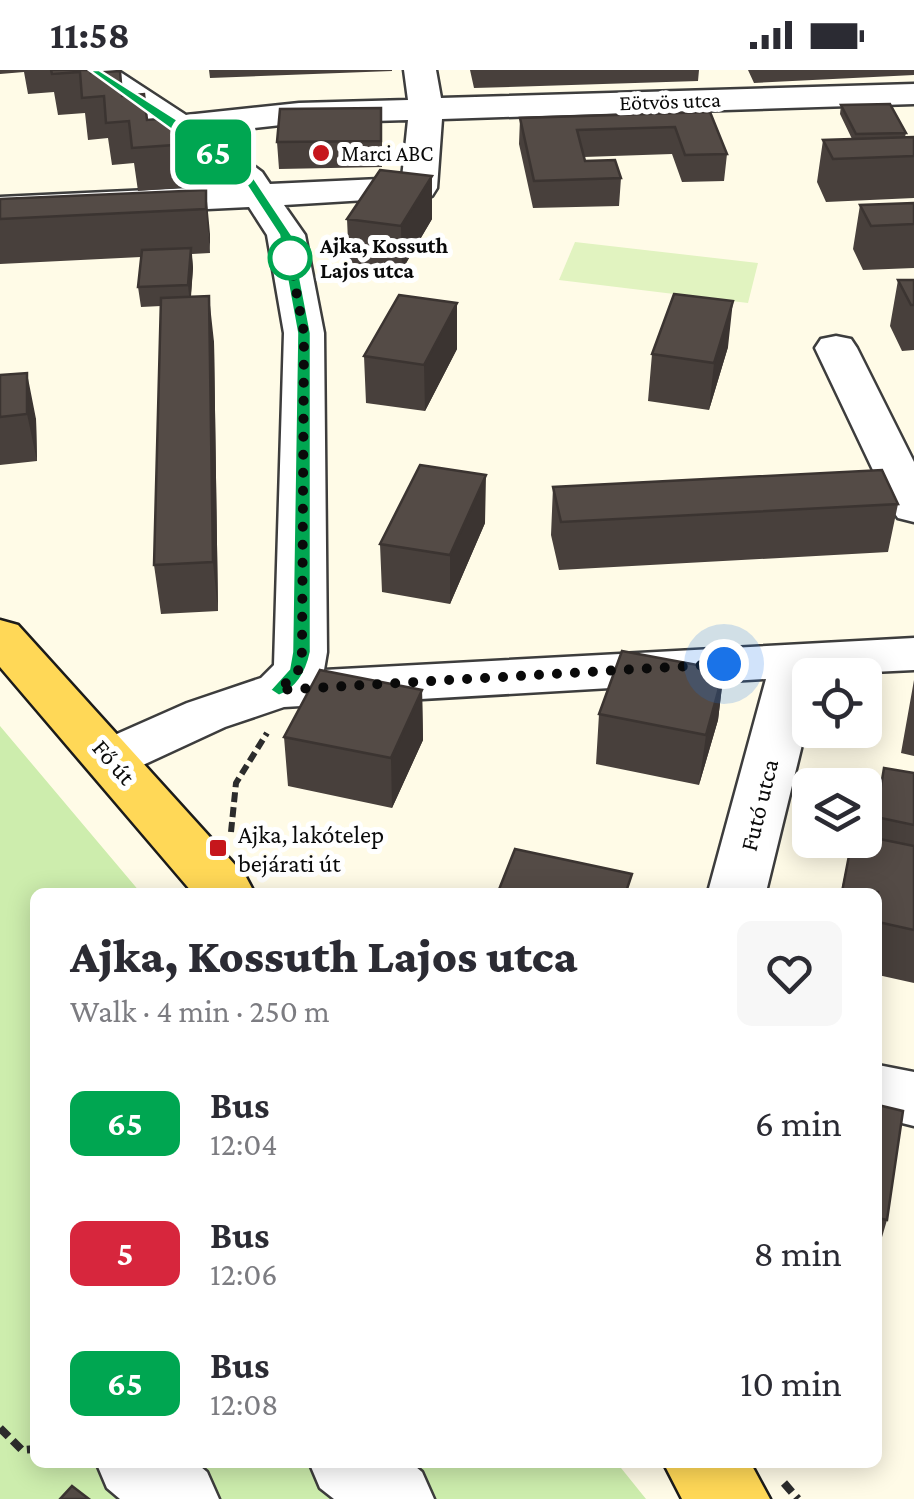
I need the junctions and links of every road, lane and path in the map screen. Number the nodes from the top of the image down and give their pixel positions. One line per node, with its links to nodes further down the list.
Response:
1 (95, 70): 5 (street)
2 (420, 70): 4 (street)
3 (914, 94): 4 (street, Eötvös utca)
4 (426, 108): 5 (street, Eötvös utca); 6 (street)
5 (180, 126): 6 (street)
6 (261, 198): 7 (street); 15 (street)
7 (0, 208)
8 (836, 348): 9 (street)
9 (914, 508)
10 (0, 636): 16 (main road, Fő út)
11 (914, 654): 12 (street)
12 (836, 658)
13 (792, 660): 15 (street)
14 (792, 679): 18 (street, Futó utca)
15 (279, 690): 16 (street)
16 (111, 758): 17 (main road, Fő út)
17 (221, 888)
18 (738, 888)
19 (882, 1092): 20 (street)
20 (914, 1099)
21 (0, 1428): 22 (path)
22 (30, 1449)
23 (141, 1468): 26 (street)
24 (355, 1468): 27 (street)
25 (706, 1468): 28 (main road)
26 (180, 1499)
27 (395, 1499)
28 (731, 1499)

